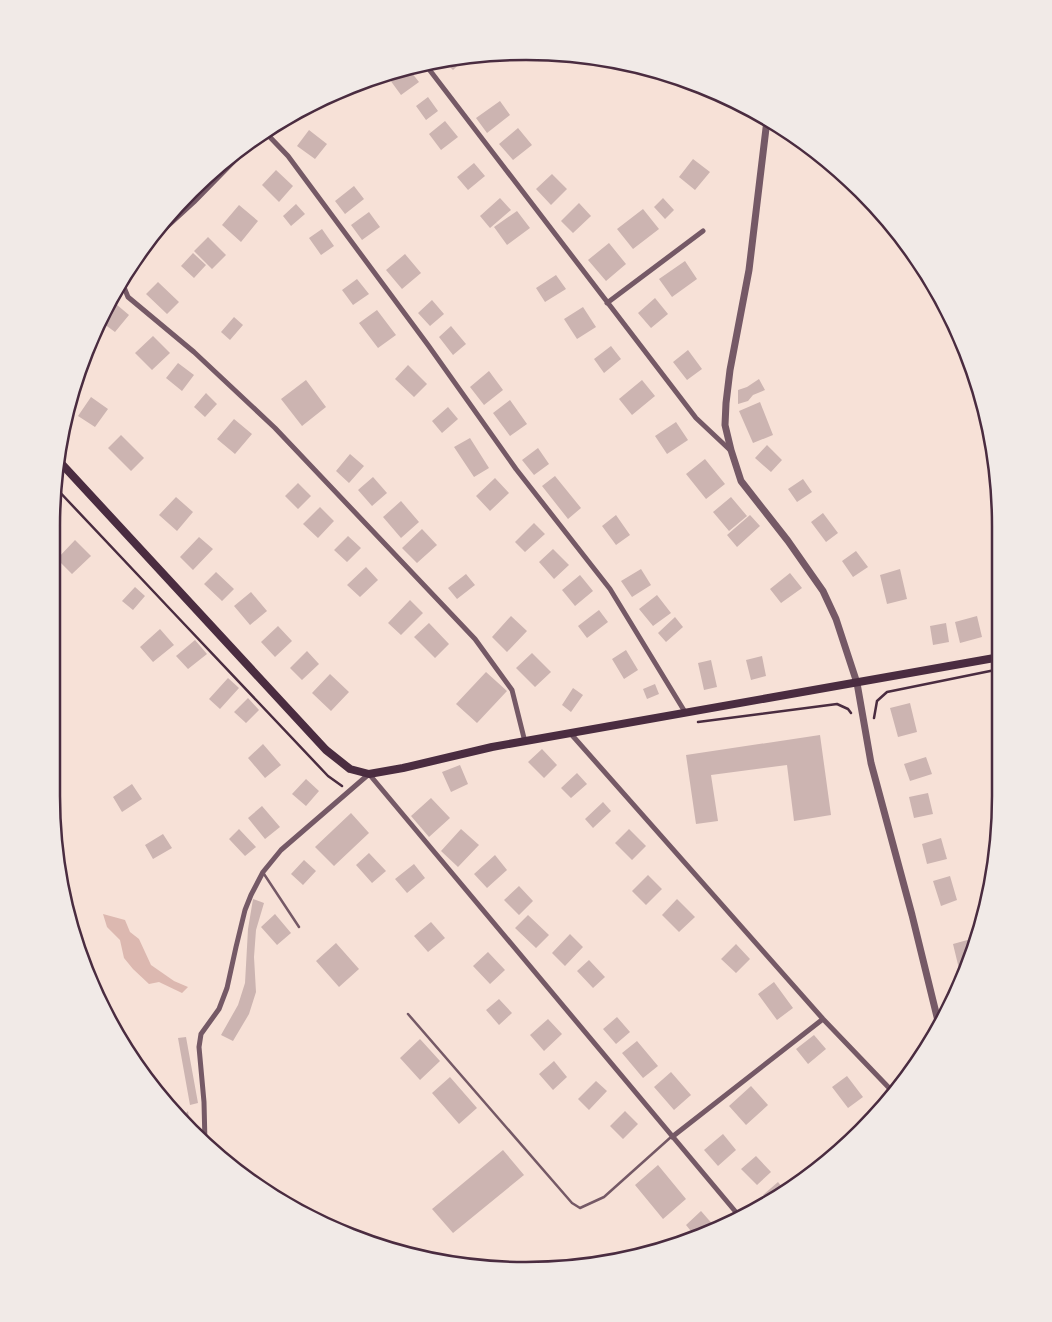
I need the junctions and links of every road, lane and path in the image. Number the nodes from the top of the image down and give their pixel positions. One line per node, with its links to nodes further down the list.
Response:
1 (430, 70): 8 (street)
2 (766, 127): 9 (street)
3 (270, 137): 15 (street)
4 (222, 173): 5 (street)
5 (178, 217)
6 (704, 231): 8 (street)
7 (125, 289): 20 (street)
8 (607, 303): 9 (street)
9 (731, 450): 14 (street)
10 (64, 466): 21 (main road)
11 (61, 494): 22 (path)
12 (992, 658): 14 (main road)
13 (992, 671): 17 (path)
14 (858, 683): 15 (main road); 26 (street)
15 (685, 712): 19 (main road)
16 (852, 714): 18 (path)
17 (873, 720)
18 (693, 723)
19 (571, 734): 20 (main road); 27 (street)
20 (525, 742): 21 (main road)
21 (369, 774): 23 (street); 30 (street)
22 (328, 776)
23 (263, 872): 24 (lane); 29 (street)
24 (299, 927)
25 (408, 1014): 30 (lane)
26 (937, 1016)
27 (823, 1019): 28 (street); 30 (street)
28 (889, 1088)
29 (204, 1133)
30 (672, 1137): 31 (street)
31 (736, 1212)

